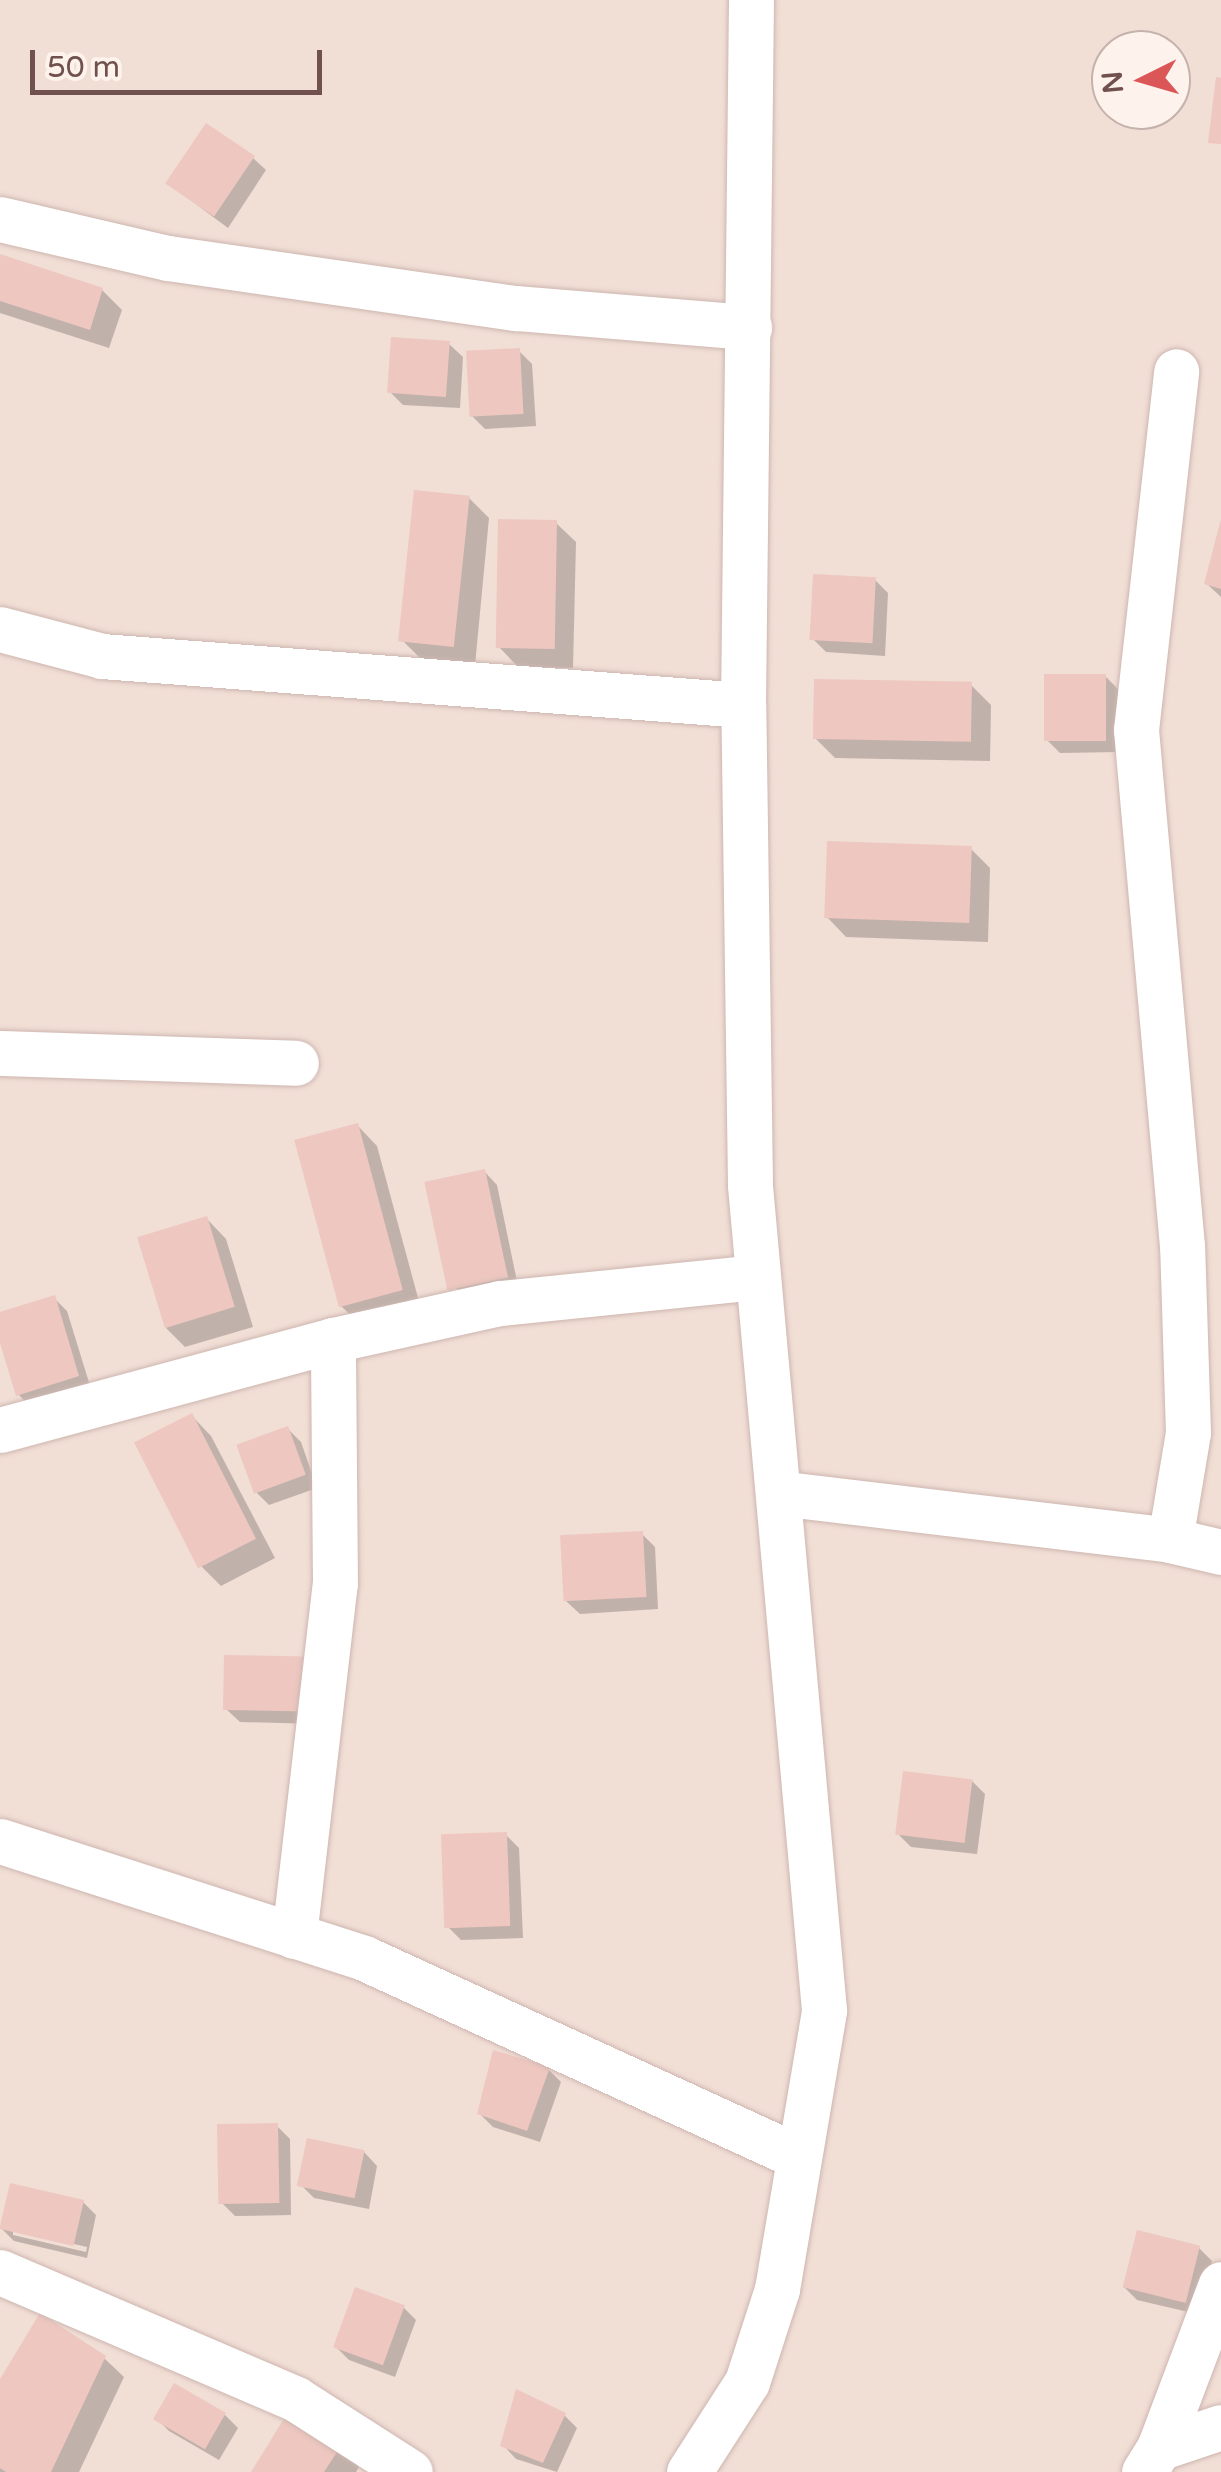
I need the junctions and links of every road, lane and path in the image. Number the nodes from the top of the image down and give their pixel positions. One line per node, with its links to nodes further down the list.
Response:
1 (751, 0): 3 (street)
2 (0, 219): 3 (street)
3 (749, 327): 6 (street)
4 (1176, 371): 13 (street)
5 (0, 629): 6 (street)
6 (742, 705): 9 (street)
7 (0, 1053): 8 (street)
8 (296, 1064)
9 (758, 1277): 10 (street); 12 (street)
10 (333, 1340): 11 (street); 16 (street)
11 (0, 1430)
12 (778, 1493): 13 (street); 17 (street)
13 (1170, 1540): 14 (street)
14 (1221, 1552)
15 (0, 1841): 16 (street)
16 (294, 1936): 17 (street)
17 (799, 2157): 23 (street)
18 (0, 2272): 22 (street)
19 (1221, 2284): 21 (street)
20 (1221, 2426): 21 (street)
21 (1152, 2460)
22 (410, 2472)
23 (689, 2472)

